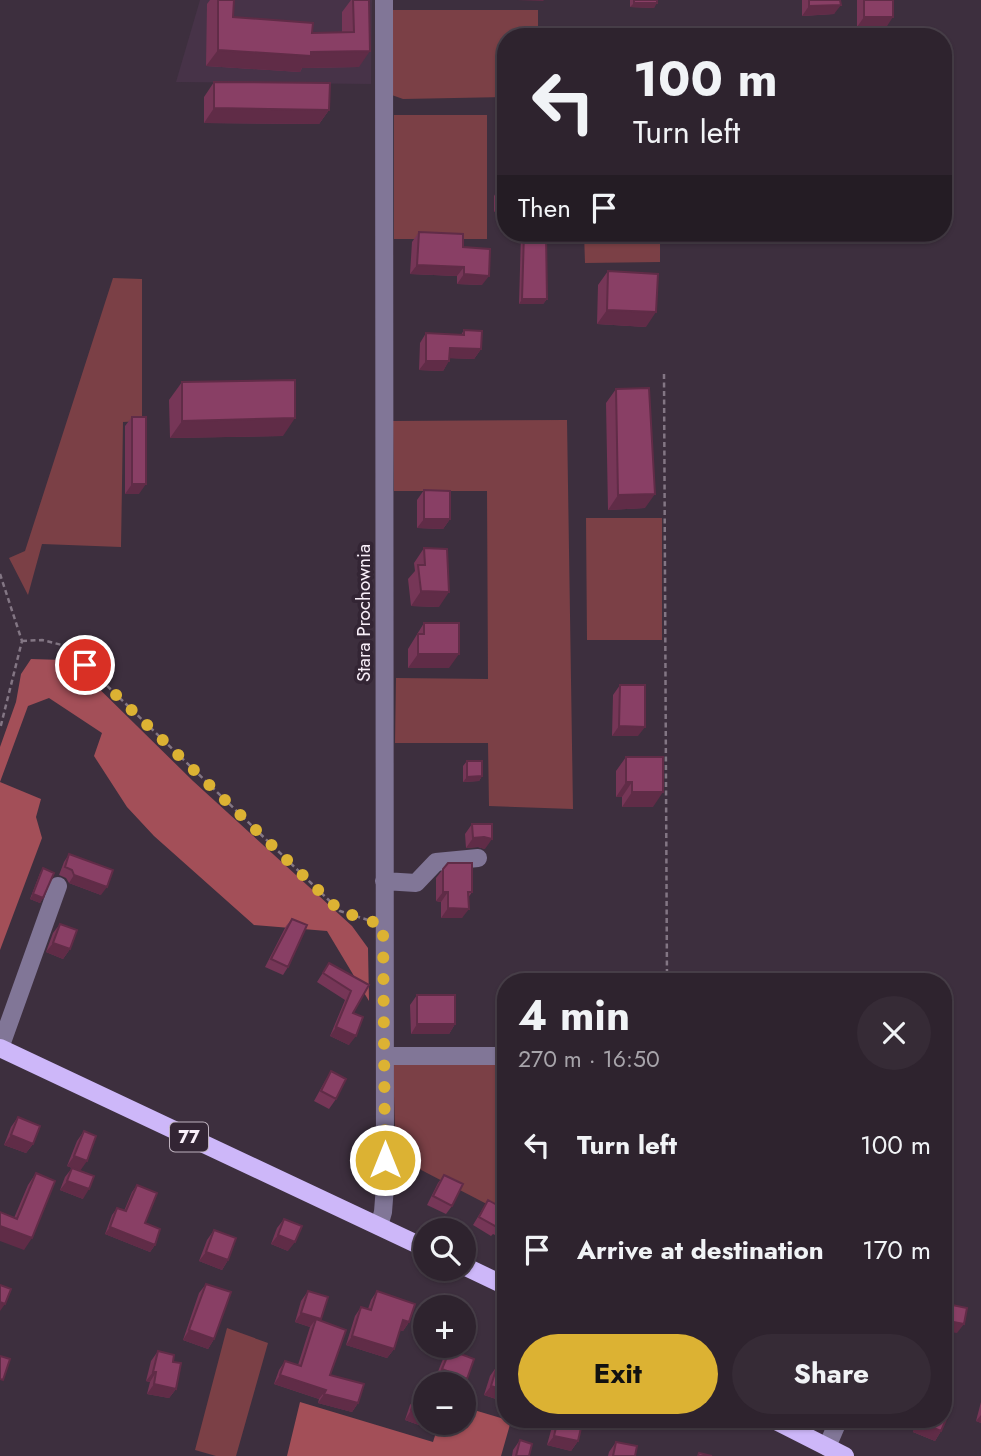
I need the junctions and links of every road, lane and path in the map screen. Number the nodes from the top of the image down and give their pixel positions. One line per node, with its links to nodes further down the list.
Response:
1 (384, 0): 7 (street, Stara Prochownia)
2 (664, 374): 10 (path)
3 (0, 574): 4 (path)
4 (22, 641): 5 (path); 9 (path)
5 (0, 729)
6 (478, 859): 7 (street)
7 (384, 881): 9 (street, Stara Prochownia)
8 (58, 886): 11 (street)
9 (383, 925): 12 (street, Stara Prochownia)
10 (667, 973)
11 (0, 1048): 14 (main road, 77)
12 (385, 1056): 13 (street); 14 (street, Stara Prochownia)
13 (497, 1056)
14 (379, 1226): 15 (main road, 77)
15 (413, 1242)
16 (476, 1272): 17 (main road)
17 (497, 1282)
18 (790, 1428): 20 (main road)
19 (835, 1428): 20 (street)
20 (827, 1447): 21 (main road)
21 (845, 1456)

